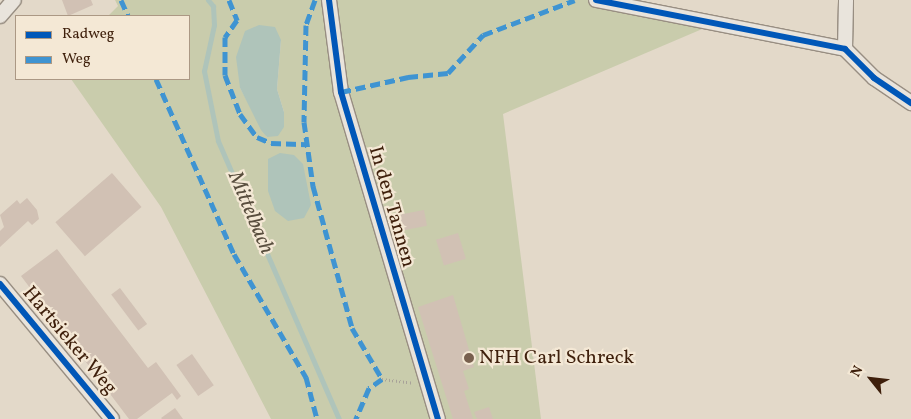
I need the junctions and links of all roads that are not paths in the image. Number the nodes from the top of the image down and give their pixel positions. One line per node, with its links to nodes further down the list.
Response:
1 (14, 0): 5 (street)
2 (329, 0): 10 (street, In den Tannen)
3 (596, 0): 6 (street)
4 (846, 0): 6 (street)
5 (0, 16)
6 (845, 49): 7 (street)
7 (911, 103)
8 (0, 284): 9 (street, Hartsieker Weg)
9 (112, 419)
10 (438, 419)

